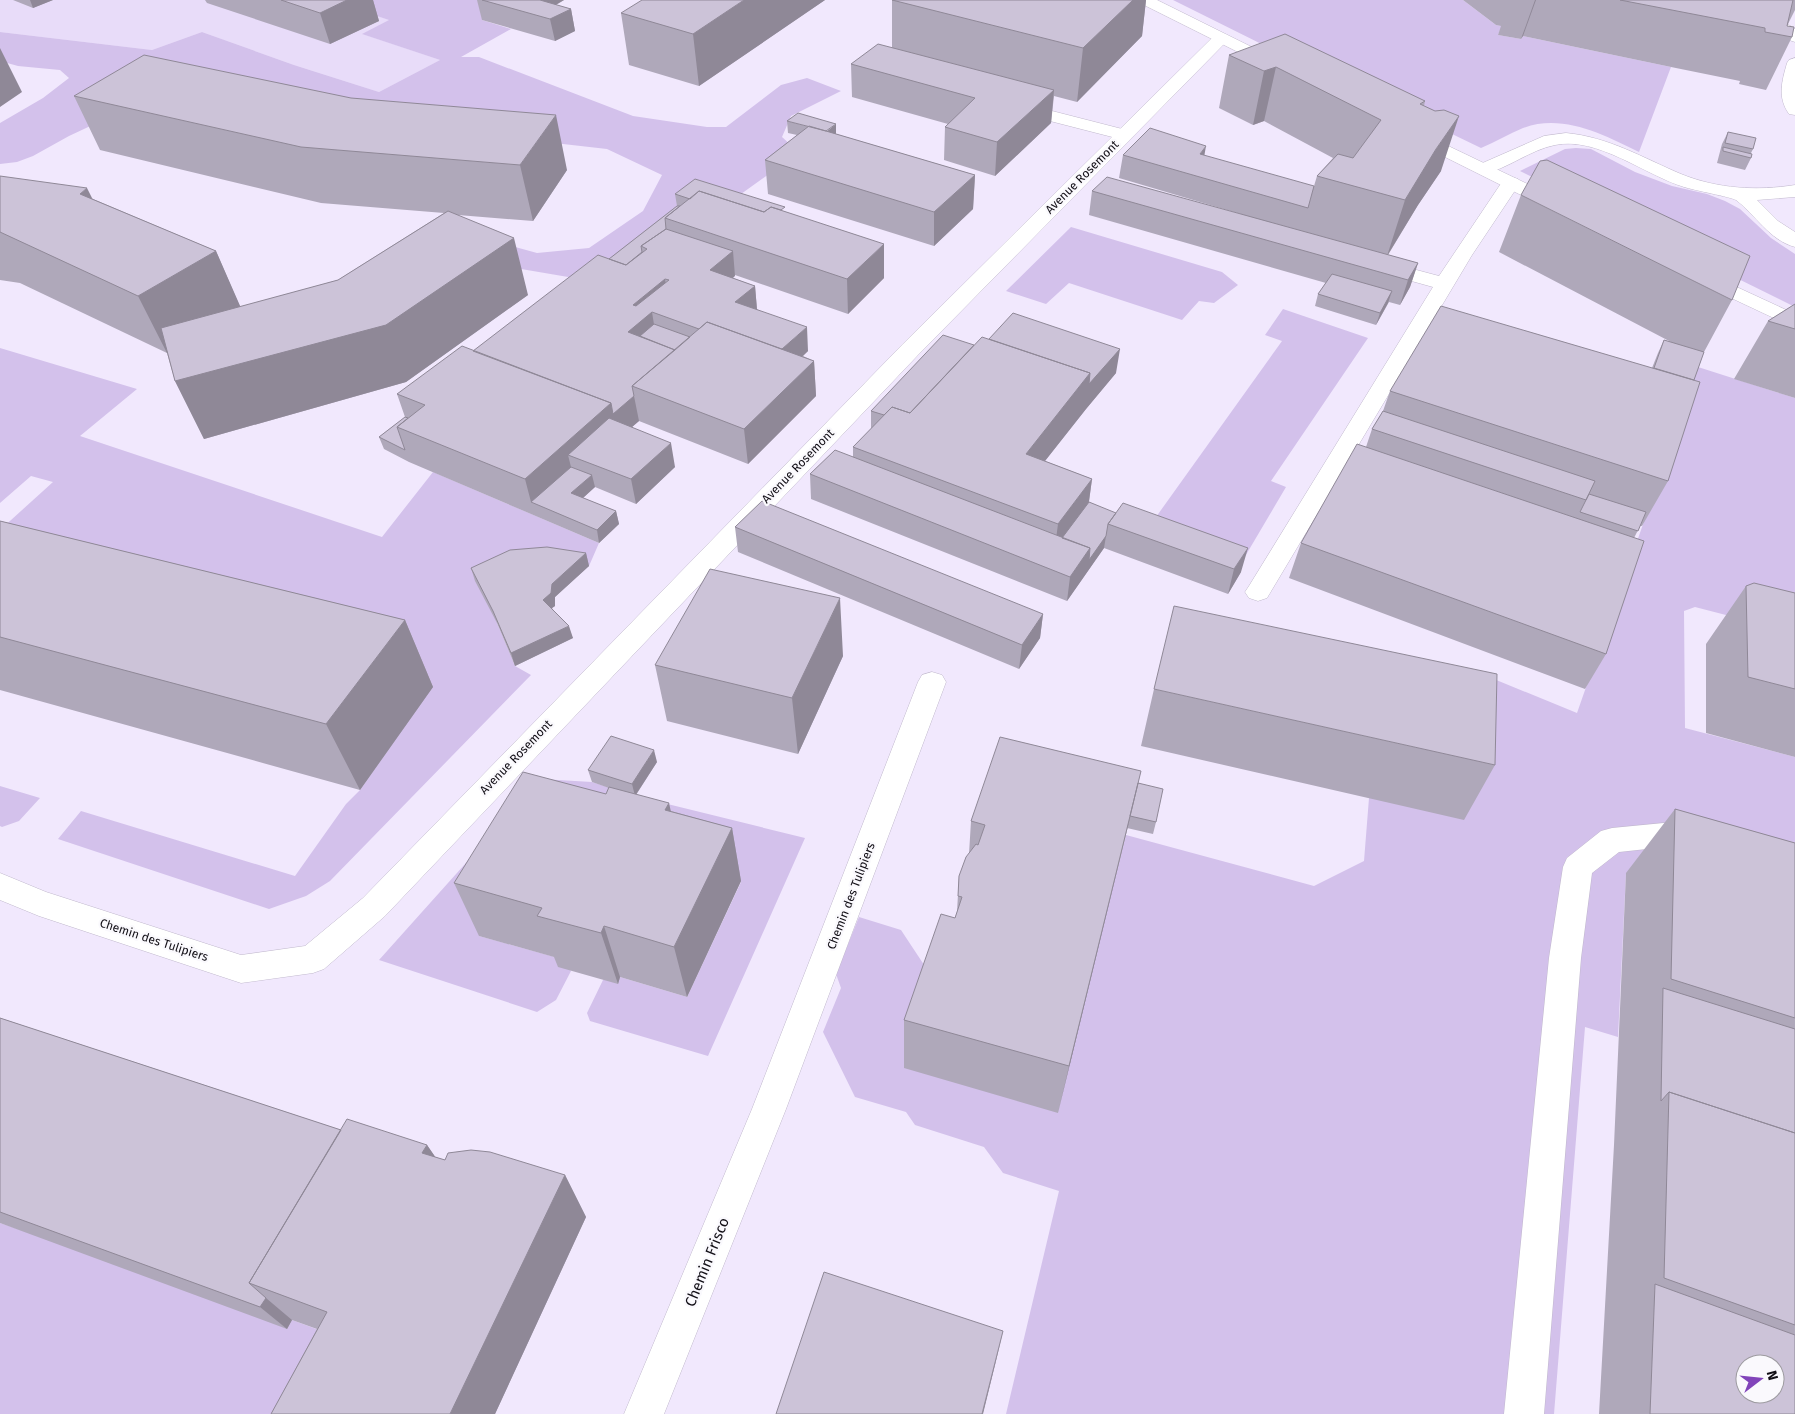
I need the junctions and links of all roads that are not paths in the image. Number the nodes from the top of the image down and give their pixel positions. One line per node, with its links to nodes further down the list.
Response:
1 (1145, 0): 4 (street)
2 (1739, 0): 3 (street)
3 (1795, 37)
4 (1221, 38): 6 (street); 10 (street, Avenue Rosemont)
5 (1795, 63): 8 (street)
6 (1292, 73)
7 (997, 102): 10 (street)
8 (1795, 110)
9 (1397, 126): 11 (street)
10 (1124, 135): 25 (street, Avenue Rosemont)
11 (1484, 169): 12 (street); 14 (street)
12 (1511, 182): 15 (street); 19 (street)
13 (1795, 191): 14 (street)
14 (1740, 194): 16 (street)
15 (1573, 213)
16 (1795, 241)
17 (1361, 261): 19 (street)
18 (1689, 270): 20 (street)
19 (1445, 284): 21 (street)
20 (1795, 322)
21 (1258, 592)
22 (932, 682): 26 (street, Chemin des Tulipiers)
23 (1721, 848): 28 (street)
24 (0, 886): 25 (street, Chemin des Tulipiers)
25 (313, 959)
26 (769, 1109): 27 (street, Chemin Frisco)
27 (644, 1414)
28 (1524, 1414)

